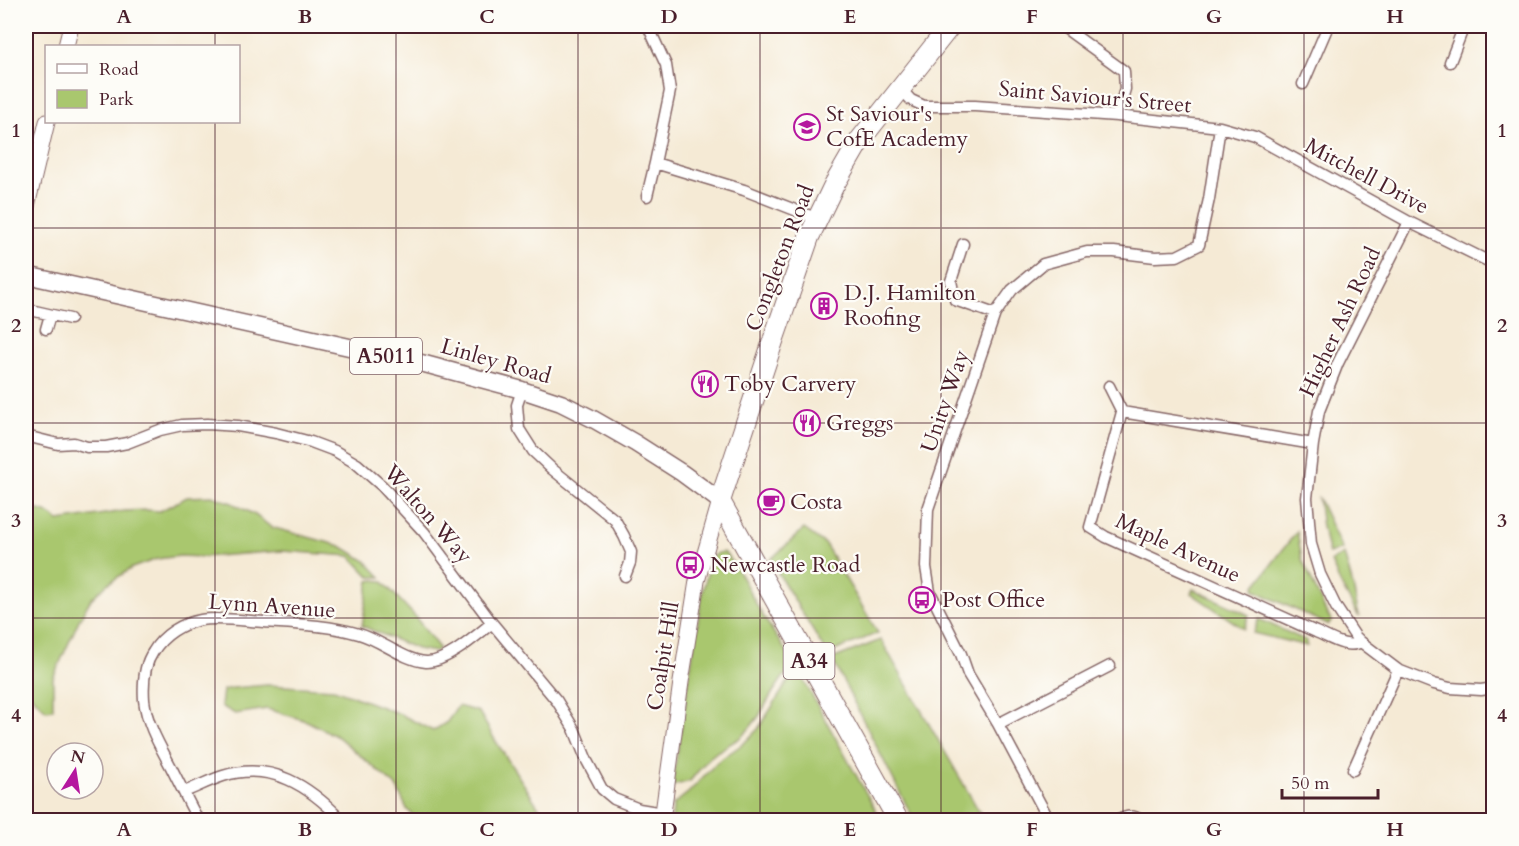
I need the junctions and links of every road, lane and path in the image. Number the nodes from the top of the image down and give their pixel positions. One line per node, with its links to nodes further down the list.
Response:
1 (71, 26): 7 (street)
2 (648, 26): 14 (street)
3 (950, 26): 10 (highway, Congleton Road)
4 (1062, 26): 11 (street)
5 (1328, 26): 9 (street)
6 (1464, 26): 8 (street)
7 (66, 45)
8 (1450, 62)
9 (1303, 84)
10 (901, 89): 11 (street, Saint Saviour's Street); 17 (highway, Congleton Road)
11 (1117, 116): 13 (street, Saint Saviour's Street)
12 (47, 123): 16 (street)
13 (1220, 127): 18 (street, Mitchell Drive); 23 (street, Unity Way)
14 (655, 163): 15 (street); 17 (street)
15 (647, 196)
16 (26, 210)
17 (818, 219): 32 (highway, Congleton Road)
18 (1409, 222): 20 (street, Mitchell Drive); 31 (street, Higher Ash Road)
19 (963, 244): 23 (street)
20 (1494, 264)
21 (26, 274): 28 (main road, Linley Road / A5011)
22 (26, 309): 24 (street)
23 (995, 314): 41 (street, Unity Way)
24 (50, 315): 25 (street); 26 (street)
25 (70, 320)
26 (46, 328)
27 (1109, 386): 29 (street)
28 (522, 390): 32 (main road, Linley Road / A5011); 35 (street)
29 (1122, 412): 31 (street); 37 (street, Maple Avenue)
30 (26, 436): 36 (street, Walton Way)
31 (1313, 444): 37 (street, Higher Ash Road)
32 (720, 501): 33 (highway, A34); 34 (street, Coalpit Hill)
33 (740, 537): 34 (street); 47 (highway, A34)
34 (708, 544): 44 (street, Coalpit Hill)
35 (625, 576)
36 (492, 623): 43 (street, Lynn Avenue); 44 (street, Walton Way)
37 (1361, 642): 39 (street, Higher Ash Road)
38 (1110, 666): 41 (street)
39 (1398, 670): 40 (street, Higher Ash Road); 42 (street)
40 (1494, 688)
41 (998, 724): 48 (street, Unity Way)
42 (1353, 770)
43 (184, 792): 45 (street, Lynn Avenue); 46 (street)
44 (663, 817)
45 (198, 820)
46 (342, 820)
47 (898, 820)
48 (1049, 820)
49 (1118, 820): 50 (street)
50 (1140, 820)

